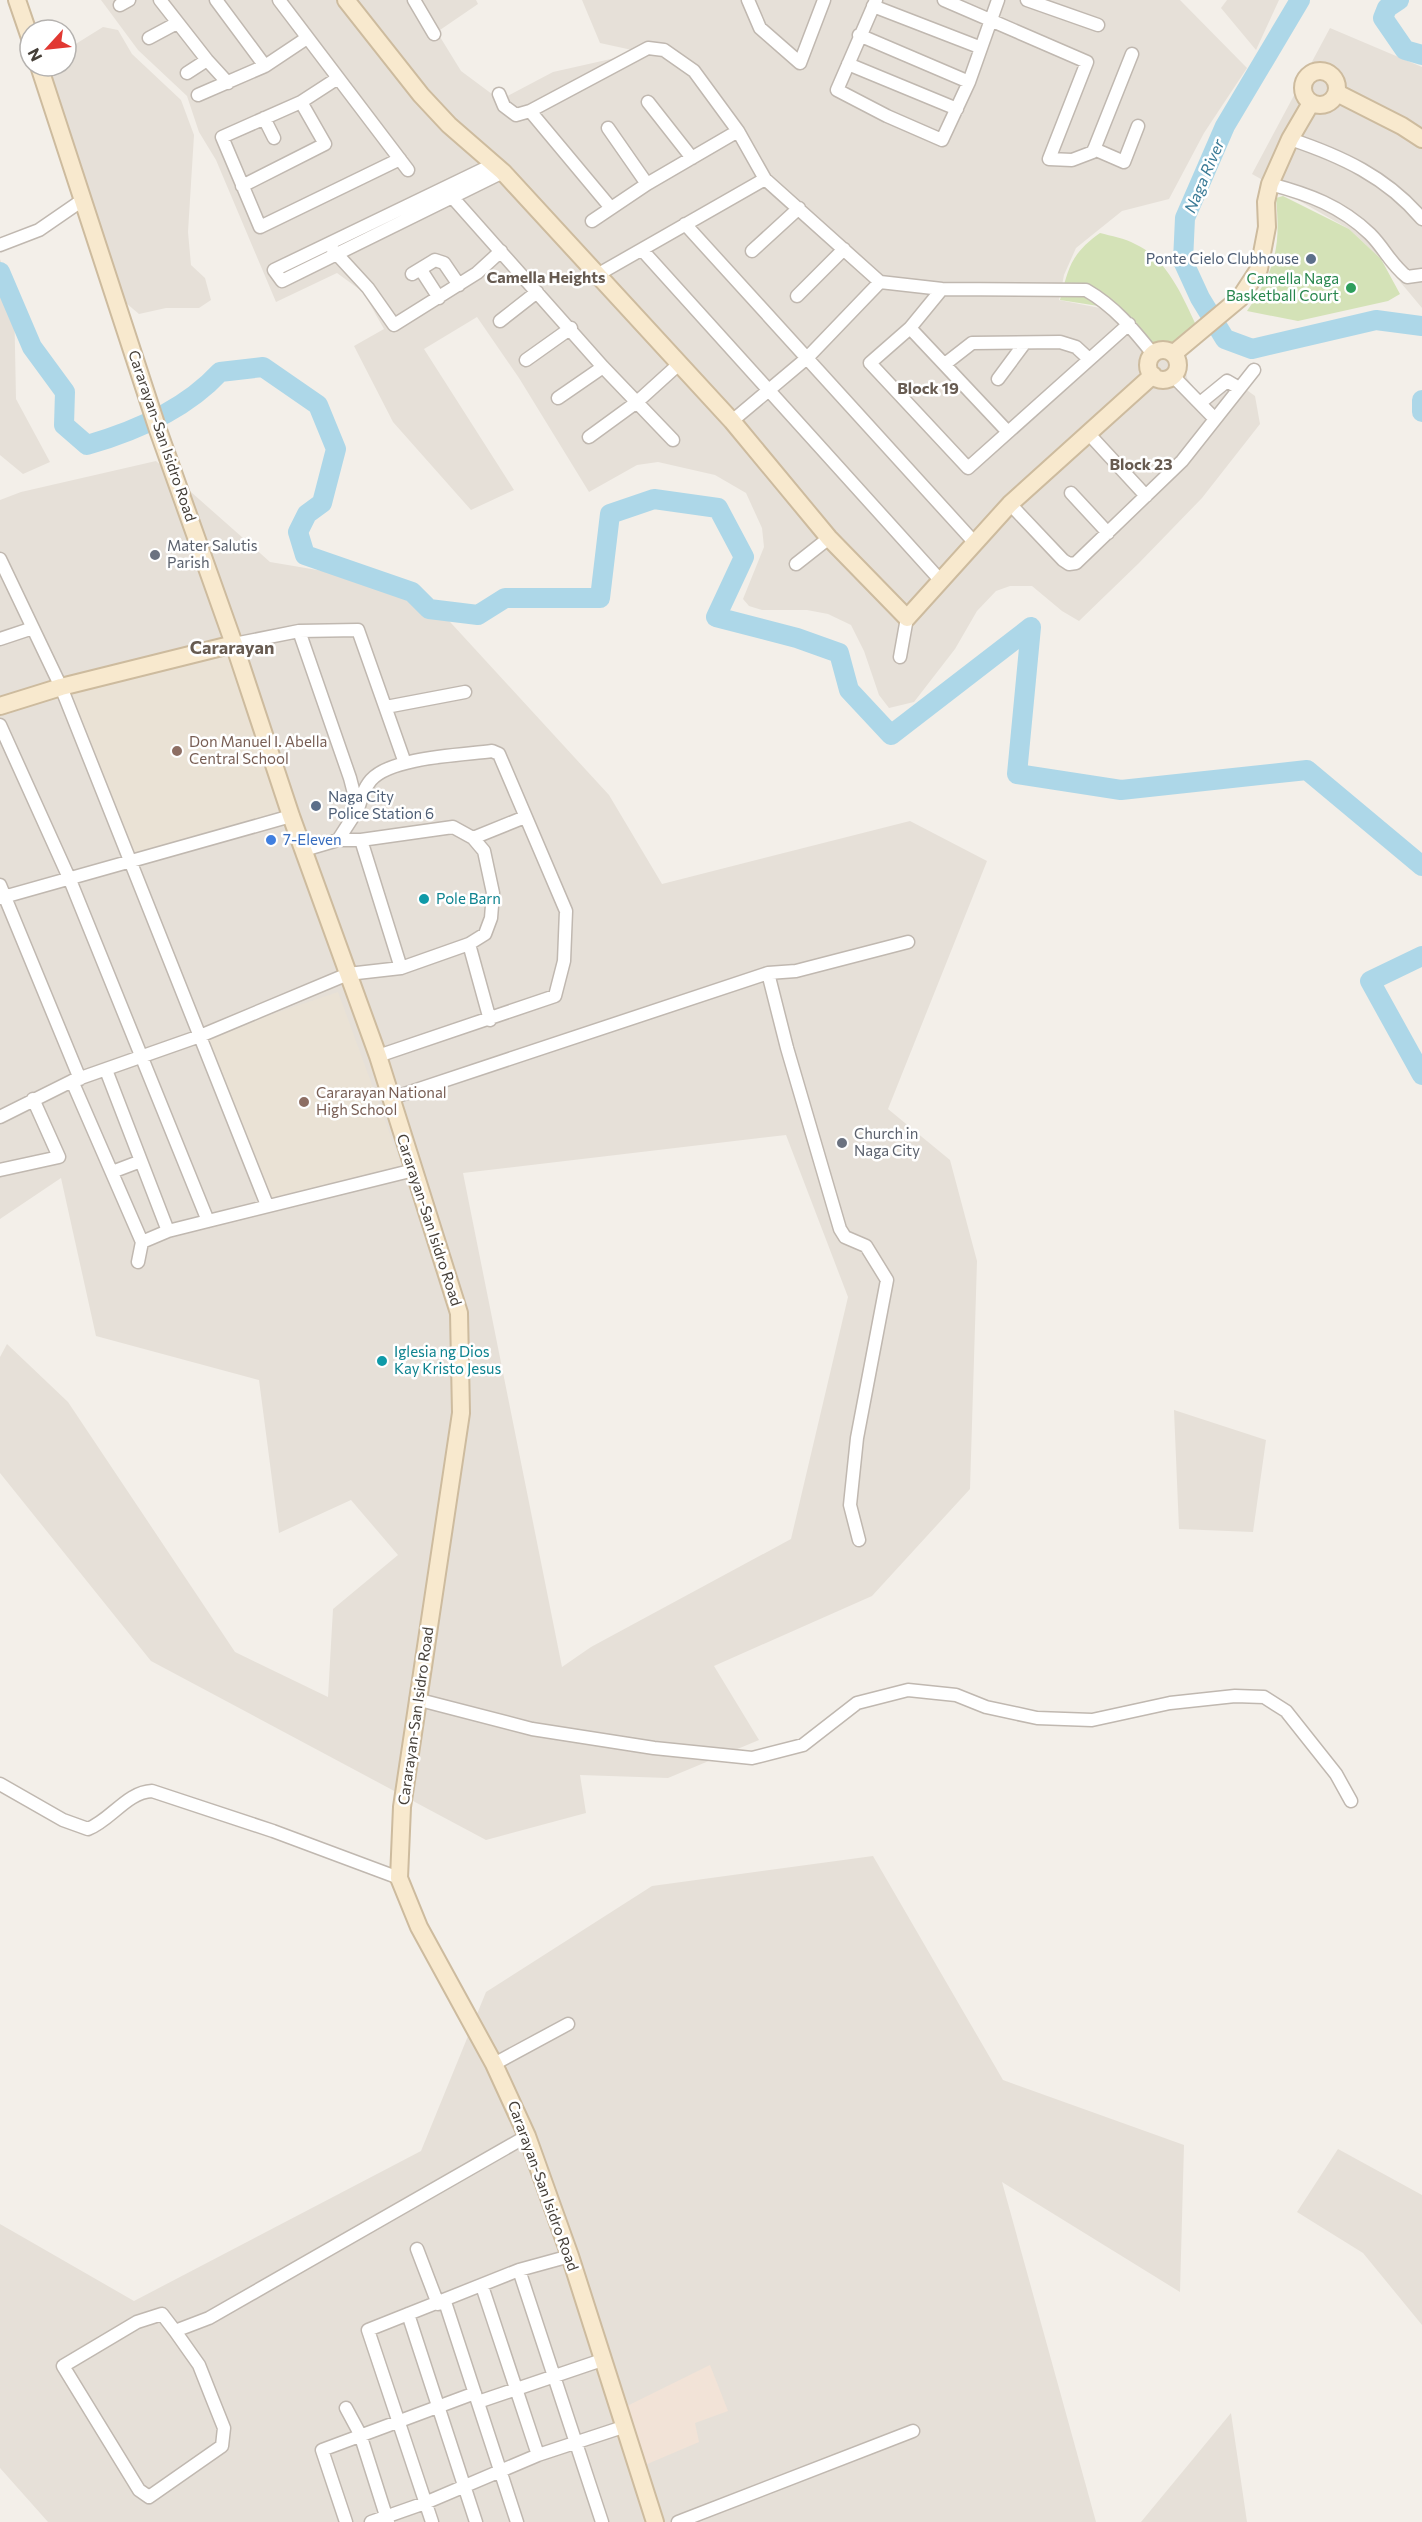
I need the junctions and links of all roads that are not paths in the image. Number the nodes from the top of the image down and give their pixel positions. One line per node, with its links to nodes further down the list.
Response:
1 (17, 0): 15 (main road)
2 (160, 0): 16 (street)
3 (216, 0): 27 (street)
4 (279, 0): 22 (street)
5 (346, 0): 51 (main road)
6 (414, 0): 19 (street)
7 (748, 0): 8 (street)
8 (824, 0)
9 (944, 0): 17 (street)
10 (998, 0): 17 (street)
11 (1028, 0): 14 (street)
12 (1071, 0): 14 (street)
13 (875, 3): 20 (street); 23 (street)
14 (1066, 13): 18 (street)
15 (23, 18)
16 (177, 22): 21 (street); 25 (street)
17 (990, 22): 23 (street); 48 (street)
18 (1098, 25)
19 (434, 34)
20 (859, 35): 26 (street); 31 (street)
21 (149, 38)
22 (307, 38): 27 (street); 30 (street)
23 (979, 47): 31 (street)
24 (1132, 54): 48 (street)
25 (207, 60): 28 (street); 32 (street)
26 (848, 64): 39 (street); 39 (street)
27 (265, 66): 32 (street)
28 (187, 73)
29 (43, 78): 58 (main road, Cararayan-San Isidro Road)
30 (338, 78): 36 (street); 50 (street)
31 (969, 82): 39 (street)
32 (228, 83): 35 (street)
33 (1337, 93): 38 (main road); 38 (main road); 47 (main road)
34 (499, 94): 40 (street)
35 (198, 95)
36 (301, 102): 41 (street); 56 (street)
37 (648, 102): 49 (street)
38 (1311, 103): 46 (main road)
39 (957, 109)
40 (530, 111): 44 (street); 59 (street)
41 (264, 118): 45 (street); 56 (street)
42 (1138, 126): 48 (street)
43 (608, 128): 54 (street)
44 (738, 131): 49 (street); 53 (street)
45 (274, 138)
46 (1290, 139): 55 (main road); 61 (street)
47 (1422, 139)
48 (1094, 149)
49 (692, 158): 54 (street)
50 (400, 159): 52 (street); 56 (street)
51 (497, 168): 57 (street); 72 (main road)
52 (408, 170)
53 (765, 179): 60 (street); 63 (street)
54 (647, 184): 59 (street)
55 (1270, 184): 71 (street); 85 (main road)
56 (242, 186)
57 (452, 192): 64 (street); 68 (street); 70 (street)
58 (84, 199): 65 (street); 120 (main road, Cararayan-San Isidro Road)
59 (611, 208): 62 (street)
60 (799, 208): 66 (street); 69 (street)
61 (1422, 219)
62 (592, 220)
63 (685, 224): 67 (street); 86 (street)
64 (330, 243): 70 (street); 70 (street)
65 (3, 244)
66 (844, 249): 73 (street); 77 (street)
67 (643, 250): 72 (street); 96 (street)
68 (501, 251): 74 (street); 76 (street)
69 (752, 251)
70 (336, 256): 78 (street)
71 (1422, 274)
72 (597, 275): 89 (main road)
73 (880, 282): 75 (street); 86 (street)
74 (459, 285): 78 (street); 78 (street)
75 (942, 289): 80 (street); 82 (street)
76 (537, 291): 79 (street); 81 (street)
77 (796, 296)
78 (439, 298)
79 (500, 321)
80 (1129, 324): 84 (street); 87 (street)
81 (570, 328): 88 (street); 91 (street)
82 (910, 328): 90 (street); 103 (street)
83 (1024, 344): 87 (street); 90 (street); 95 (street)
84 (1153, 354): 85 (main road); 93 (main road)
85 (1173, 354): 94 (main road)
86 (807, 358): 96 (street); 112 (street)
87 (1089, 359): 103 (street)
88 (526, 360)
89 (679, 364): 99 (street); 102 (main road)
90 (945, 364): 103 (street)
91 (603, 367): 98 (street); 99 (street)
92 (1254, 370): 97 (street)
93 (1153, 375): 94 (main road); 104 (main road)
94 (1173, 376): 100 (street)
95 (998, 379)
96 (768, 388): 102 (street); 115 (street)
97 (1239, 388): 100 (street); 101 (street)
98 (558, 398)
99 (637, 402): 105 (street); 106 (street)
100 (1200, 403): 101 (street)
101 (1215, 419): 108 (street)
102 (732, 421): 111 (main road)
103 (1007, 431)
104 (1088, 433): 108 (street); 109 (main road)
105 (590, 437)
106 (673, 440)
107 (1071, 493): 110 (street)
108 (1146, 496): 110 (street)
109 (1010, 504): 110 (street); 112 (main road)
110 (1108, 533)
111 (829, 538): 114 (street); 116 (main road)
112 (974, 542): 115 (main road)
113 (0, 560): 117 (street)
114 (796, 564)
115 (941, 581): 116 (main road)
116 (907, 618): 121 (street)
117 (33, 628): 119 (street); 122 (street)
118 (299, 631): 120 (street); 125 (street); 128 (street)
119 (0, 639)
120 (234, 644): 122 (main road); 129 (main road, Cararayan-San Isidro Road)
121 (900, 657)
122 (61, 687): 124 (main road); 135 (street)
123 (465, 692): 125 (street)
124 (0, 706)
125 (387, 707): 127 (street)
126 (0, 725): 136 (street)
127 (405, 763): 128 (street); 130 (street)
128 (358, 809): 132 (street)
129 (291, 816): 134 (main road, Cararayan-San Isidro Road); 135 (street)
130 (525, 817): 131 (street); 143 (street)
131 (473, 838): 133 (street); 139 (street)
132 (338, 840): 133 (street); 134 (street)
133 (361, 840): 140 (street)
134 (304, 850): 142 (main road, Cararayan-San Isidro Road)
135 (131, 861): 136 (street); 144 (street)
136 (70, 880): 137 (street); 146 (street)
137 (2, 893): 148 (street)
138 (908, 942): 141 (street)
139 (469, 945): 140 (street); 143 (street)
140 (401, 968): 142 (street)
141 (768, 973): 149 (street); 161 (street)
142 (348, 974): 144 (street); 145 (main road, Cararayan-San Isidro Road)
143 (490, 1020): 145 (street)
144 (200, 1036): 146 (street); 156 (street)
145 (378, 1056): 149 (main road, Cararayan-San Isidro Road)
146 (140, 1058): 147 (street); 157 (street)
147 (106, 1070): 148 (street); 152 (street)
148 (76, 1080): 150 (street); 155 (street)
149 (392, 1098): 154 (main road, Cararayan-San Isidro Road)
150 (33, 1099): 151 (street); 153 (street)
151 (0, 1117)
152 (141, 1161): 155 (street); 158 (street)
153 (0, 1170)
154 (414, 1170): 156 (street); 162 (main road, Cararayan-San Isidro Road)
155 (112, 1172): 159 (street)
156 (267, 1206): 157 (street)
157 (208, 1221): 158 (street)
158 (168, 1232): 159 (street)
159 (141, 1242): 160 (street)
160 (138, 1262)
161 (859, 1540)
162 (416, 1699): 164 (street); 165 (main road, Cararayan-San Isidro Road)
163 (0, 1784): 165 (street)
164 (1351, 1801)
165 (399, 1878): 167 (main road, Cararayan-San Isidro Road)
166 (568, 2024): 167 (street)
167 (494, 2064): 168 (main road, Cararayan-San Isidro Road)
168 (527, 2136): 170 (main road, Cararayan-San Isidro Road); 175 (street)
169 (417, 2249): 173 (street)
170 (570, 2256): 171 (street); 176 (main road, Cararayan-San Isidro Road)
171 (519, 2270): 172 (street); 177 (street)
172 (482, 2286): 173 (street); 178 (street)
173 (441, 2303): 174 (street); 179 (street)
174 (408, 2314): 180 (street); 182 (street)
175 (175, 2331): 175 (street)
176 (602, 2360): 177 (street); 183 (main road, Cararayan-San Isidro Road)
177 (555, 2374): 178 (street); 186 (street)
178 (516, 2388): 179 (street); 187 (street)
179 (477, 2397): 180 (street); 188 (street)
180 (440, 2407): 182 (street); 189 (street)
181 (346, 2408): 185 (street)
182 (398, 2421): 185 (street); 190 (street)
183 (623, 2427): 186 (street); 198 (main road, Cararayan-San Isidro Road)
184 (913, 2431): 199 (street)
185 (360, 2434): 191 (street); 192 (street)
186 (574, 2444): 187 (street); 197 (street)
187 (538, 2455): 188 (street)
188 (500, 2472): 189 (street); 196 (street)
189 (463, 2488): 190 (street); 195 (street)
190 (425, 2503): 191 (street); 194 (street)
191 (387, 2519): 193 (street)
192 (346, 2522)
193 (371, 2522)
194 (432, 2522)
195 (476, 2522)
196 (517, 2522)
197 (602, 2522)
198 (656, 2522)
199 (678, 2522)

